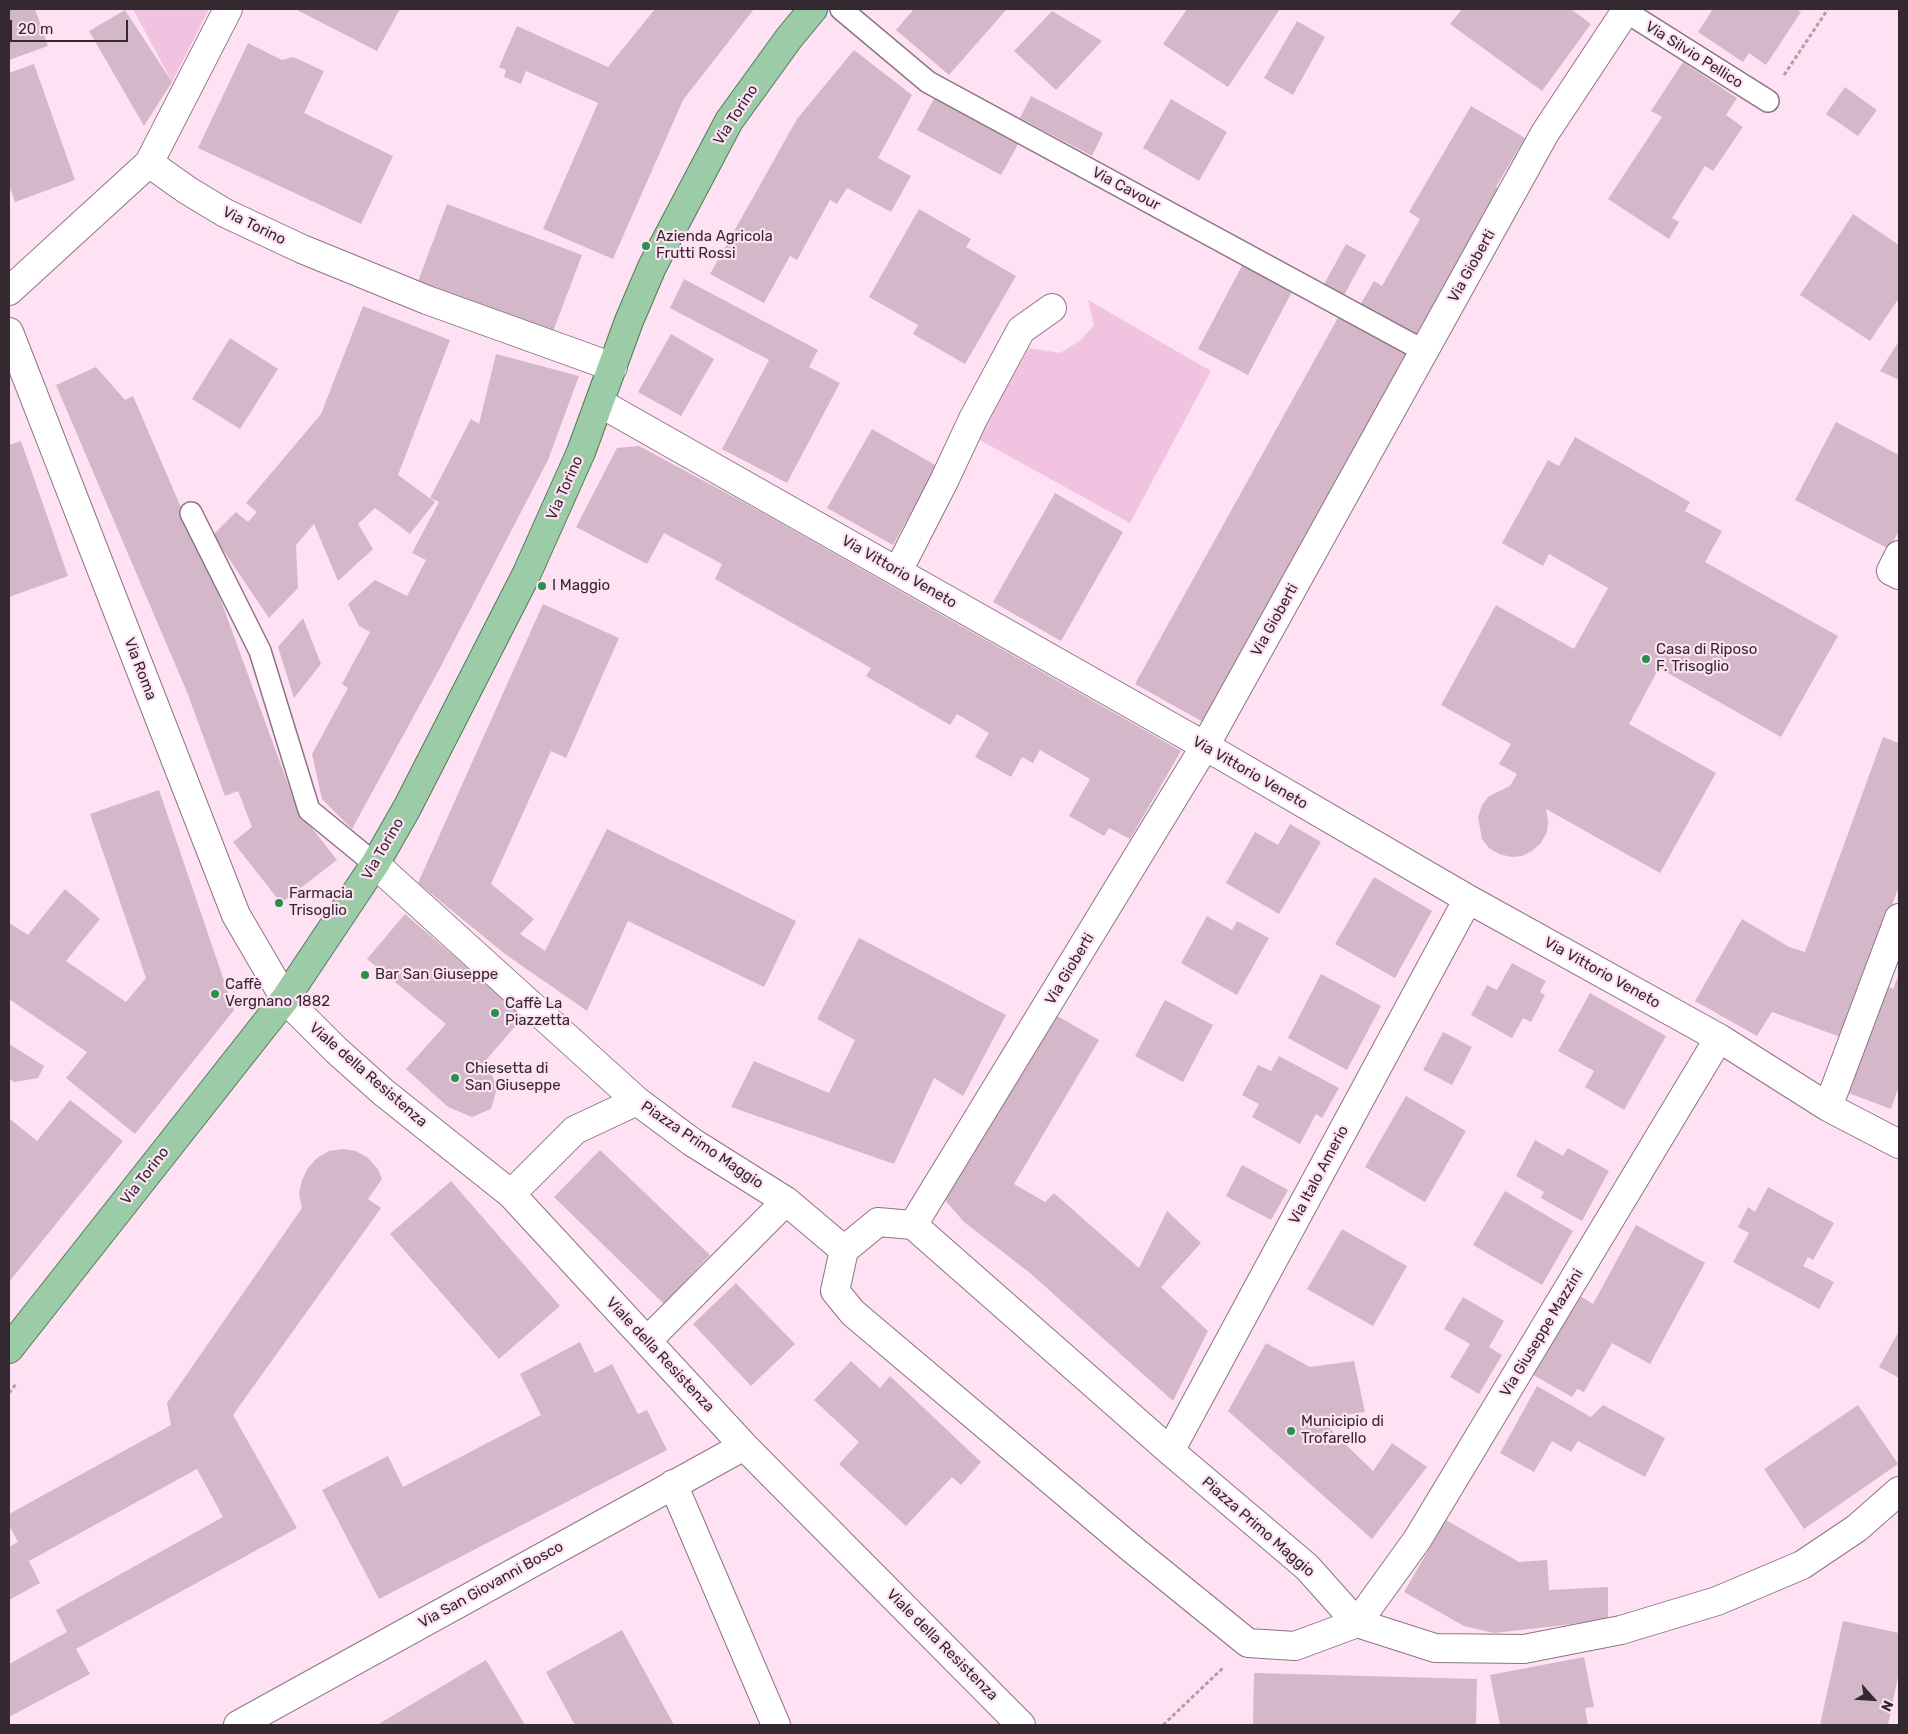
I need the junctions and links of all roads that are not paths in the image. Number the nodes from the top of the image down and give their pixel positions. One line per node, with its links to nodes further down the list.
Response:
1 (228, 9): 6 (street)
2 (813, 9): 11 (main road, Via Torino)
3 (841, 9): 10 (lane, Via Cavour)
4 (1624, 10): 5 (lane, Via Silvio Pellico); 10 (street, Via Gioberti)
5 (1768, 101)
6 (149, 163): 7 (street); 11 (street, Via Torino)
7 (9, 291)
8 (1052, 308): 15 (street)
9 (9, 332): 21 (street, Via Roma)
10 (1424, 351): 17 (street, Via Gioberti)
11 (613, 367): 12 (main road, Via Torino)
12 (600, 403): 15 (street, Via Vittorio Veneto); 18 (main road, Via Torino)
13 (190, 514): 18 (lane)
14 (1899, 555): 16 (street)
15 (898, 571): 17 (street, Via Vittorio Veneto)
16 (1899, 575)
17 (1206, 746): 19 (street, Via Vittorio Veneto); 28 (street, Via Gioberti)
18 (375, 864): 21 (main road, Via Torino); 23 (street)
19 (1468, 899): 22 (street, Via Vittorio Veneto); 33 (street, Via Italo Amerio)
20 (1899, 918): 24 (street)
21 (285, 999): 26 (street, Viale della Resistenza); 31 (main road, Via Torino)
22 (1719, 1038): 24 (street, Via Vittorio Veneto); 36 (street, Via Giuseppe Mazzini)
23 (637, 1101): 26 (street, Piazza Primo Maggio); 27 (street, Piazza Primo Maggio)
24 (1828, 1107): 25 (street, Via Vittorio Veneto)
25 (1899, 1144)
26 (511, 1194): 30 (street, Viale della Resistenza)
27 (786, 1201): 29 (street, Piazza Primo Maggio); 30 (street)
28 (913, 1225): 29 (street); 33 (street, Piazza Primo Maggio)
29 (844, 1250): 36 (street)
30 (647, 1341): 32 (street, Viale della Resistenza)
31 (9, 1349)
32 (744, 1446): 34 (street, Via San Giovanni Bosco); 39 (street, Viale della Resistenza)
33 (1170, 1451): 36 (street, Piazza Primo Maggio)
34 (674, 1484): 37 (street, Via San Giovanni Bosco); 38 (street)
35 (1899, 1491): 36 (street)
36 (1357, 1623)
37 (238, 1725)
38 (776, 1725)
39 (1021, 1725)

